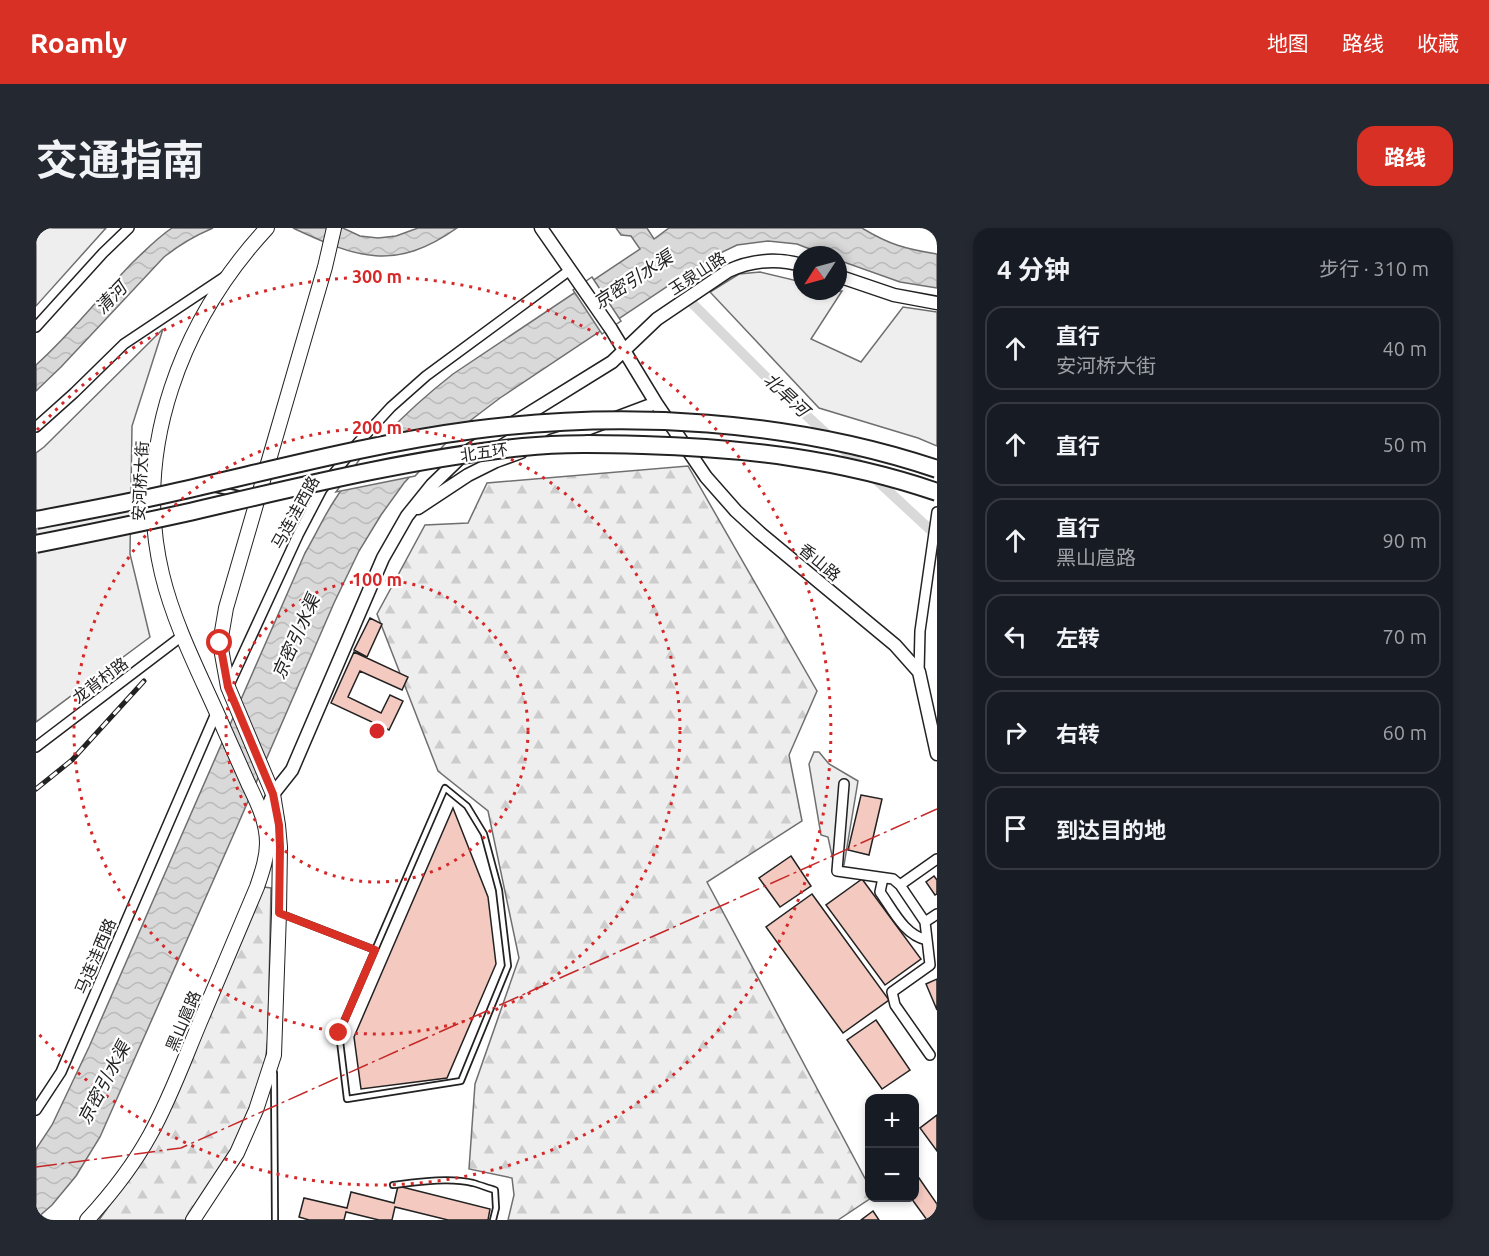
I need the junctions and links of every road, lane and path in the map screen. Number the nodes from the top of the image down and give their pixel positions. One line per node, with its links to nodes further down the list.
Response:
1 (129, 228): 10 (street)
2 (267, 228): 7 (main road, 安河桥大街)
3 (334, 228): 17 (main road)
4 (541, 228): 6 (street)
5 (793, 263): 11 (street, 玉泉山路)
6 (570, 270): 11 (street); 24 (street, 马连洼西路)
7 (227, 276): 13 (street); 22 (main road, 安河桥大街)
8 (847, 279): 9 (street)
9 (937, 303)
10 (36, 327)
11 (624, 351): 12 (street, 香山路); 19 (street, 玉泉山路)
12 (656, 403): 19 (street); 23 (street, 香山路)
13 (36, 427)
14 (937, 469): 20 (highway, 北五环, bridge)
15 (215, 489): 17 (lane)
16 (937, 492): 21 (highway, 北五环, bridge)
17 (258, 499): 24 (main road)
18 (936, 515): 23 (street)
19 (407, 516): 30 (street)
20 (36, 520)
21 (36, 544)
22 (182, 636): 25 (main road, 安河桥大街); 27 (street, 龙背村路)
23 (919, 672): 28 (street, 香山路)
24 (228, 687): 30 (main road)
25 (217, 711): 26 (main road, 安河桥大街); 42 (street, 马连洼西路)
26 (225, 729): 31 (main road, 黑山扈路)
27 (36, 747)
28 (937, 754)
29 (844, 784): 33 (street)
30 (273, 794): 31 (street); 35 (main road)
31 (264, 817): 44 (main road, 黑山扈路)
32 (937, 859): 34 (street)
33 (883, 878): 34 (street); 38 (street)
34 (900, 885): 37 (street)
35 (279, 913): 39 (lane); 40 (main road)
36 (937, 914): 37 (street)
37 (925, 922): 38 (street)
38 (927, 940): 41 (street)
39 (375, 950): 39 (lane)
40 (274, 1055): 45 (main road); 46 (lane)
41 (930, 1055)
42 (36, 1110)
43 (393, 1185): 47 (lane)
44 (87, 1220)
45 (193, 1220)
46 (275, 1220)
47 (493, 1220)

